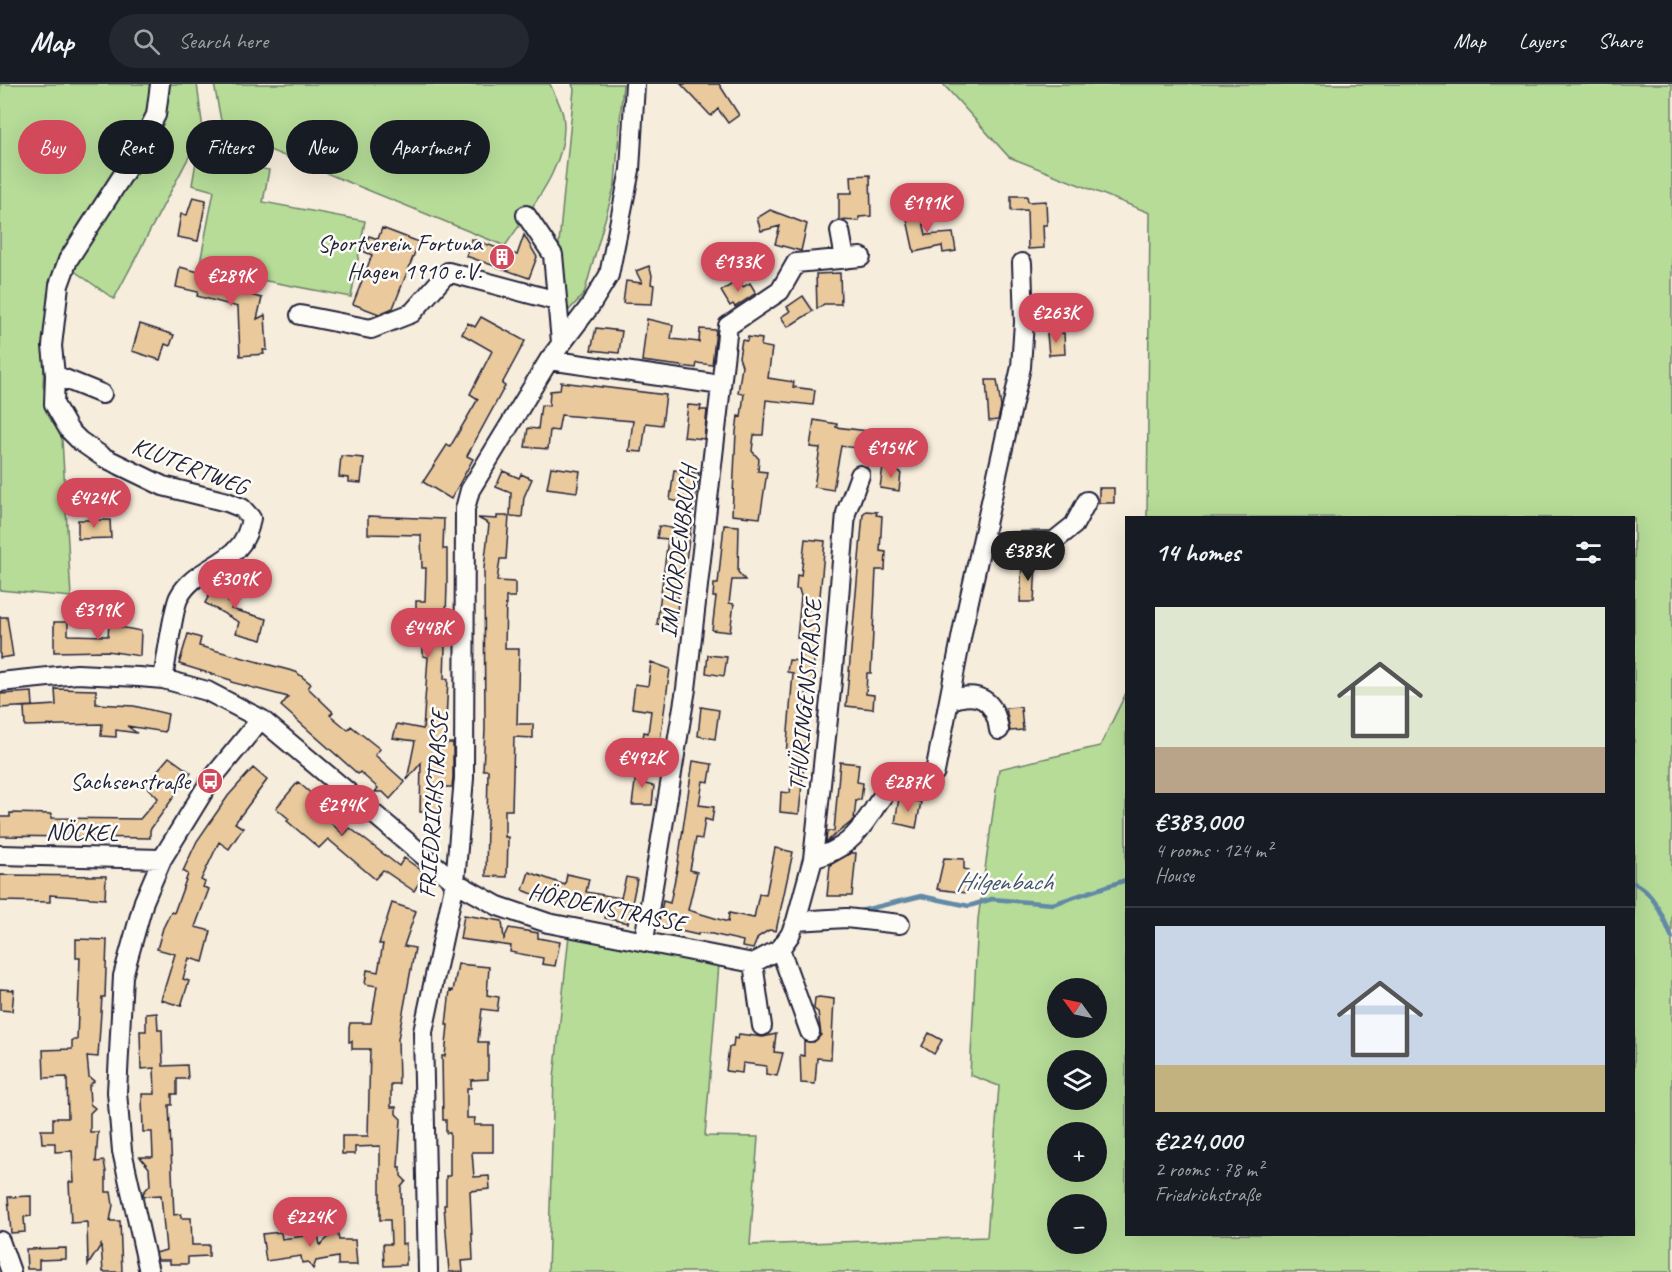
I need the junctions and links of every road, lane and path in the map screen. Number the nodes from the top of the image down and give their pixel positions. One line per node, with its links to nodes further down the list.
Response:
1 (160, 84): 10 (street, KLUTERTWEG)
2 (635, 84): 8 (street, FRIEDRICHSTRASSE)
3 (526, 215): 6 (street)
4 (840, 231): 11 (street, IM HÖRDENBRUCH)
5 (1022, 263): 15 (street)
6 (557, 301): 7 (street); 8 (street)
7 (300, 315)
8 (561, 342): 9 (street, FRIEDRICHSTRASSE)
9 (549, 360): 11 (street); 24 (street, FRIEDRICHSTRASSE)
10 (56, 375): 12 (street); 16 (street, KLUTERTWEG)
11 (721, 385): 27 (street, IM HÖRDENBRUCH)
12 (102, 394)
13 (860, 475): 23 (street, THÜRINGENSTRASSE)
14 (1087, 501): 15 (street)
15 (983, 543): 18 (street)
16 (163, 679): 17 (street, HÖRDENSTRASSE); 19 (street, HÖRDENSTRASSE)
17 (0, 682)
18 (950, 701): 20 (street); 23 (street)
19 (261, 719): 22 (street); 24 (street, HÖRDENSTRASSE)
20 (999, 730)
21 (0, 855): 22 (street, NÖCKEL)
22 (162, 859): 34 (street)
23 (813, 859): 25 (street, THÜRINGENSTRASSE)
24 (455, 882): 27 (street, HÖRDENSTRASSE); 35 (street, FRIEDRICHSTRASSE)
25 (796, 921): 26 (street); 28 (street)
26 (900, 924)
27 (644, 940): 29 (street, HÖRDENSTRASSE)
28 (780, 949): 29 (street); 31 (street)
29 (753, 963): 30 (street)
30 (762, 1026)
31 (810, 1032)
32 (0, 1241): 33 (street)
33 (11, 1272)
34 (149, 1272)
35 (428, 1272)

